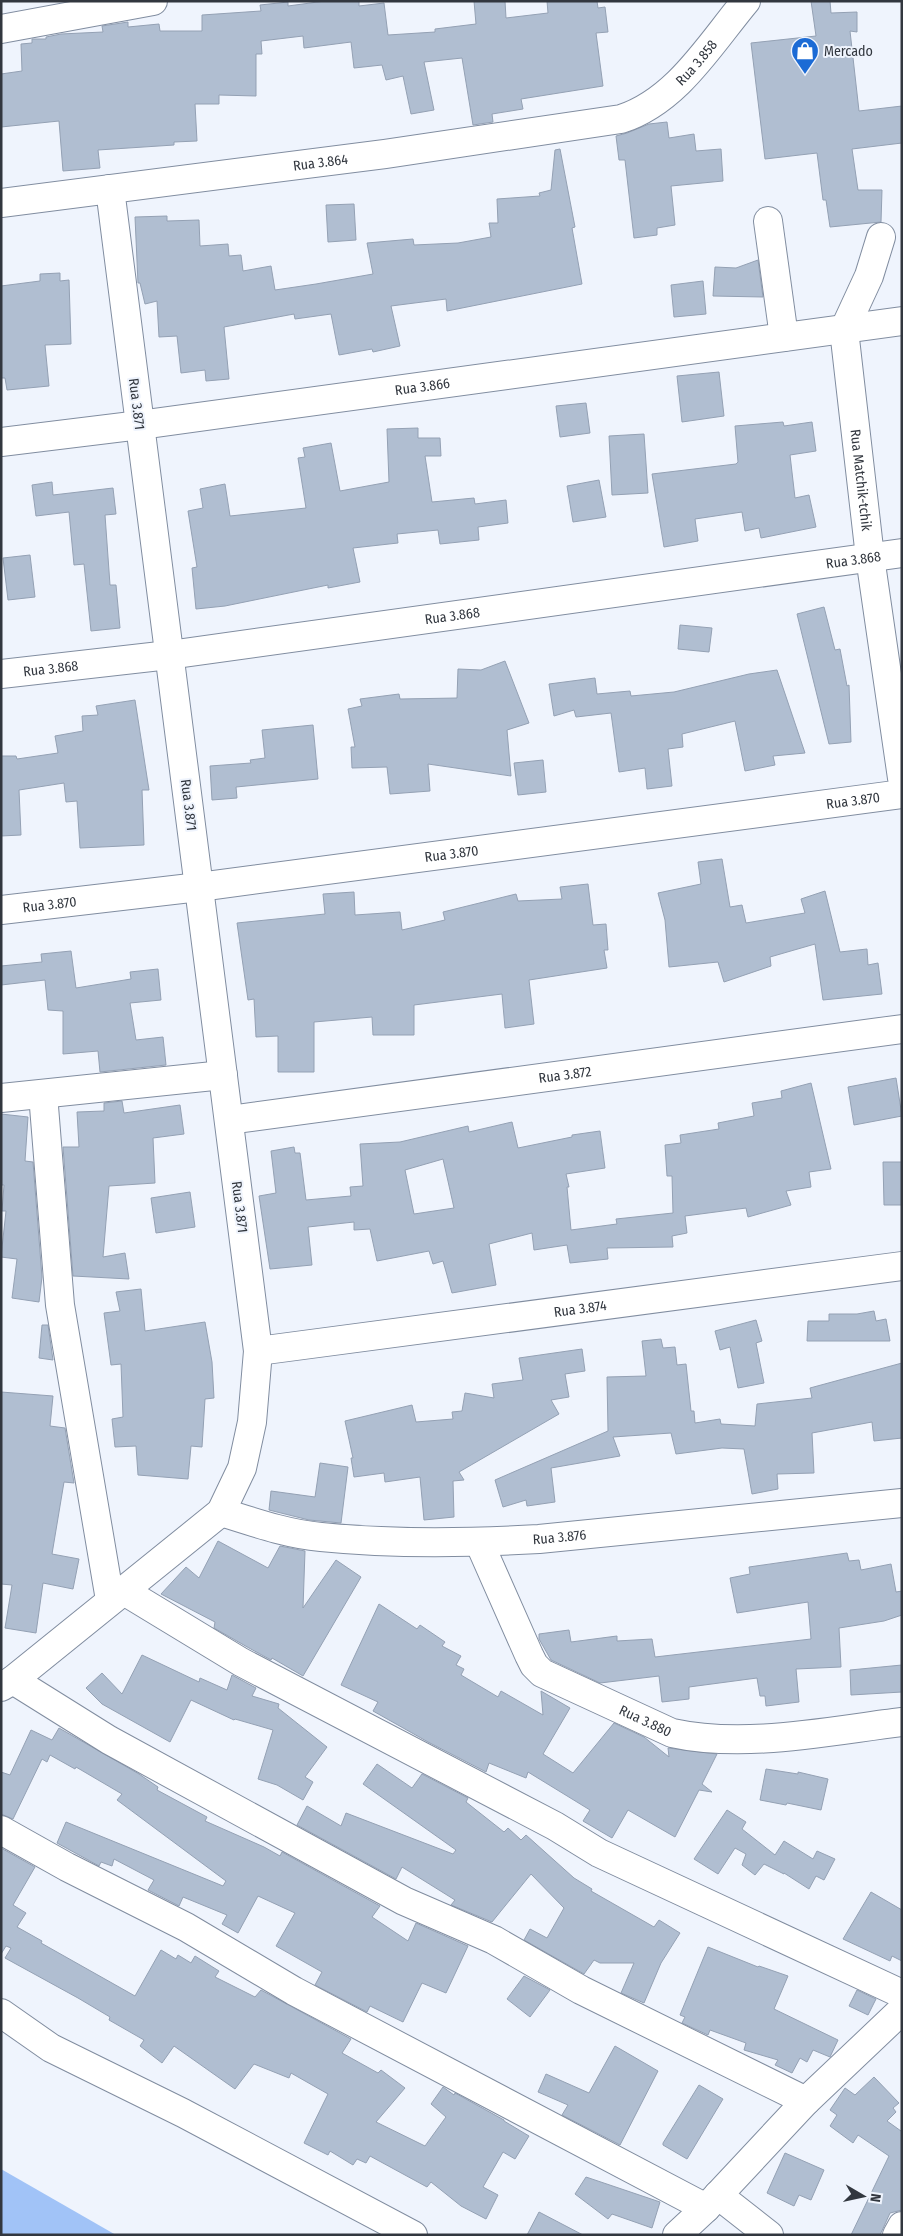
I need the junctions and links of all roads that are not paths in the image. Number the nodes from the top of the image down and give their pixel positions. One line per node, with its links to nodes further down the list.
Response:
1 (153, 1): 3 (street)
2 (746, 1): 4 (street, Rua 3.858)
3 (1, 29)
4 (639, 113): 5 (street, Rua 3.864)
5 (110, 189): 6 (street, Rua 3.864); 12 (street, Rua 3.871)
6 (1, 203)
7 (768, 221): 11 (street)
8 (881, 237): 10 (street)
9 (902, 321): 10 (street, Rua 3.866)
10 (844, 330): 11 (street, Rua 3.866); 15 (street, Rua Matchik-tchik)
11 (784, 336): 12 (street, Rua 3.866)
12 (140, 425): 13 (street, Rua 3.866); 16 (street, Rua 3.871)
13 (1, 442)
14 (902, 553): 15 (street, Rua 3.868)
15 (870, 557): 16 (street, Rua 3.868); 18 (street, Rua Matchik-tchik)
16 (169, 655): 17 (street, Rua 3.868); 20 (street, Rua 3.871)
17 (1, 674)
18 (902, 778)
19 (902, 794): 20 (street, Rua 3.870)
20 (199, 886): 21 (street, Rua 3.870); 23 (street, Rua 3.871)
21 (1, 910)
22 (902, 1029): 26 (street, Rua 3.872)
23 (223, 1075): 24 (street); 26 (street, Rua 3.871)
24 (43, 1094): 25 (street); 32 (street)
25 (1, 1098)
26 (228, 1120): 28 (street, Rua 3.871)
27 (902, 1266): 28 (street, Rua 3.874)
28 (258, 1351): 30 (street, Rua 3.871)
29 (902, 1503): 31 (street, Rua 3.876)
30 (221, 1512): 31 (street, Rua 3.876); 32 (street)
31 (479, 1542): 34 (street, Rua 3.880)
32 (117, 1595): 33 (street); 36 (street)
33 (7, 1683): 39 (street)
34 (902, 1722)
35 (1, 1830): 40 (street)
36 (902, 1994)
37 (902, 2010): 39 (street)
38 (1, 2013): 42 (street)
39 (806, 2101): 40 (street)
40 (712, 2201): 43 (street); 44 (street)
41 (902, 2226): 45 (street)
42 (413, 2235)
43 (677, 2235)
44 (769, 2235)
45 (897, 2235)

